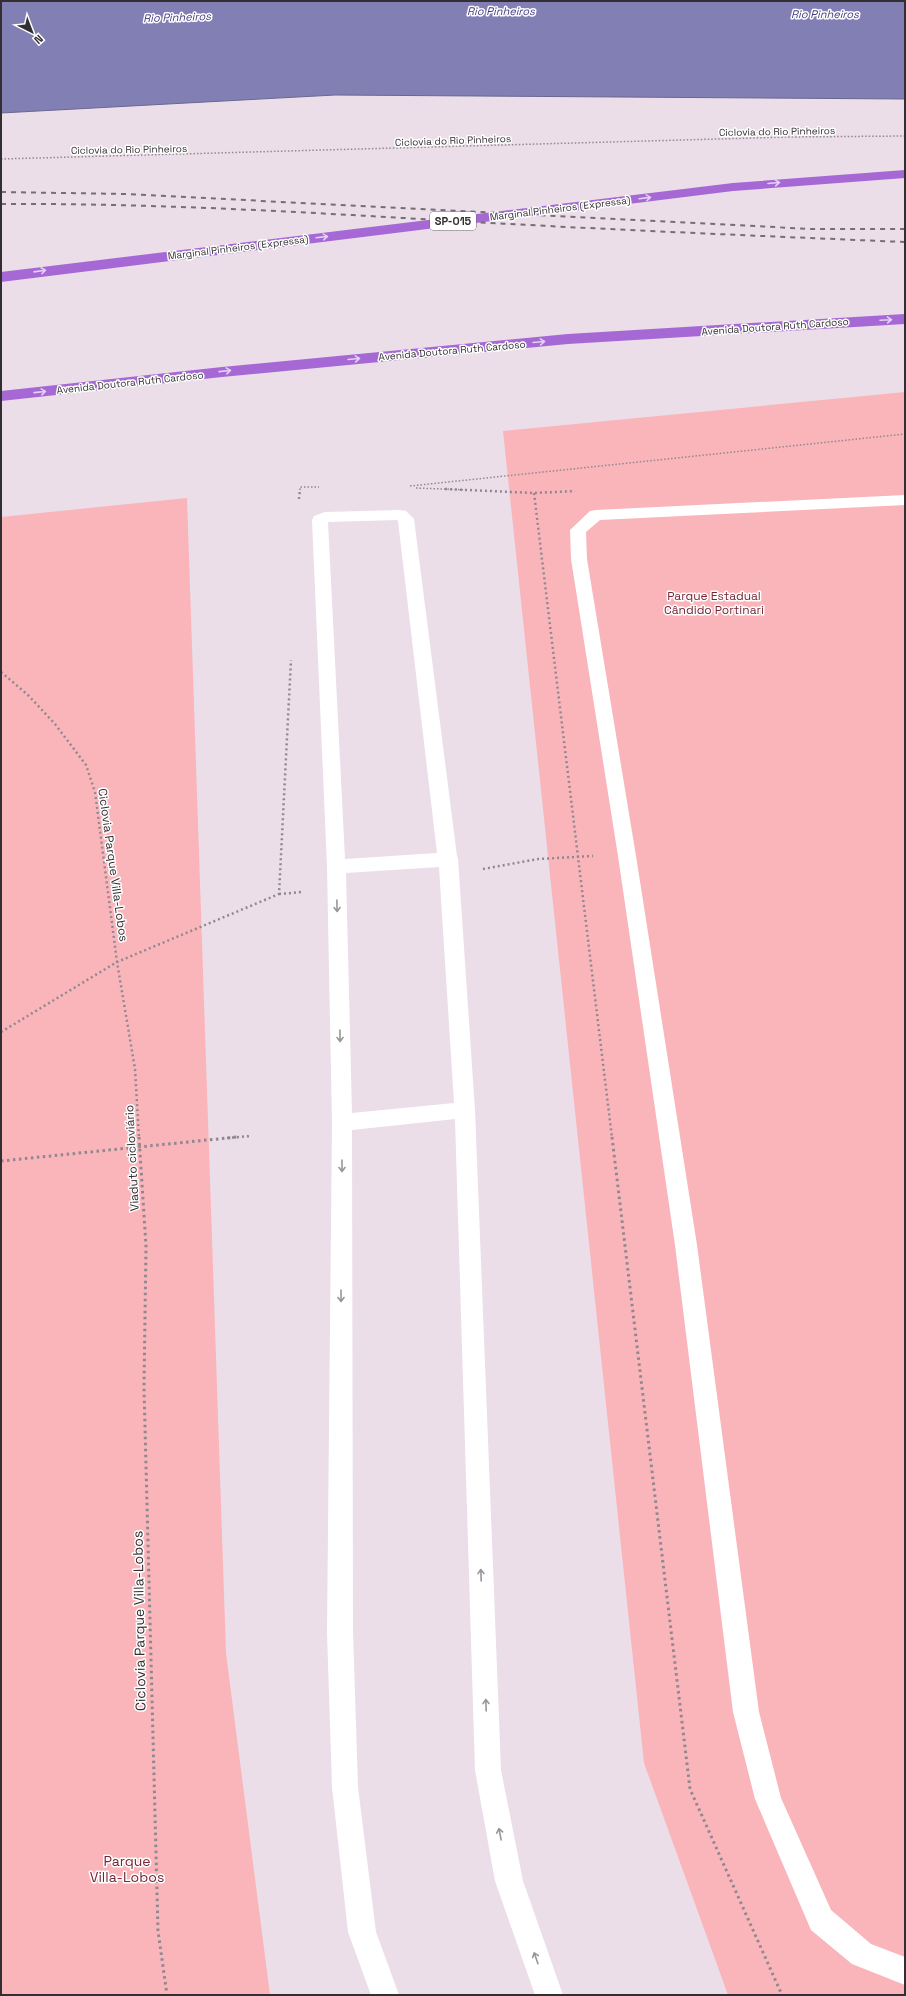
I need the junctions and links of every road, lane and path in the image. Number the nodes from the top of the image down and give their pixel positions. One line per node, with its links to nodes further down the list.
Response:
1 (905, 136): 2 (path, Ciclovia do Rio Pinheiros)
2 (1, 159)
3 (905, 174): 4 (highway, Marginal Pinheiros (Expressa) / SP-015, one-way to 3)
4 (1, 277)
5 (905, 319): 6 (highway, Avenida Doutora Ruth Cardoso, one-way to 5)
6 (1, 396)
7 (905, 434): 13 (path)
8 (323, 487): 10 (path)
9 (905, 500): 14 (lane)
10 (299, 502)
11 (291, 659): 18 (path)
12 (1, 672): 18 (path, Ciclovia Parque Villa-Lobos)
13 (577, 856): 14 (path); 16 (path); 30 (path)
14 (627, 856): 26 (lane)
15 (448, 859): 17 (lane); 17 (lane); 21 (lane)
16 (510, 862)
17 (336, 867): 22 (lane, one-way to 22)
18 (117, 962): 19 (path); 20 (path, Ciclovia Parque Villa-Lobos)
19 (1, 1032)
20 (135, 1069): 25 (path, Viaduto cicloviário)
21 (465, 1110): 22 (lane); 29 (lane, one-way to 21)
22 (342, 1123): 28 (lane, one-way to 28)
23 (250, 1136): 24 (path)
24 (1, 1161)
25 (146, 1246): 27 (path, Ciclovia Parque Villa-Lobos)
26 (905, 1971)
27 (167, 1995)
28 (385, 1995)
29 (549, 1995)
30 (782, 1995)

